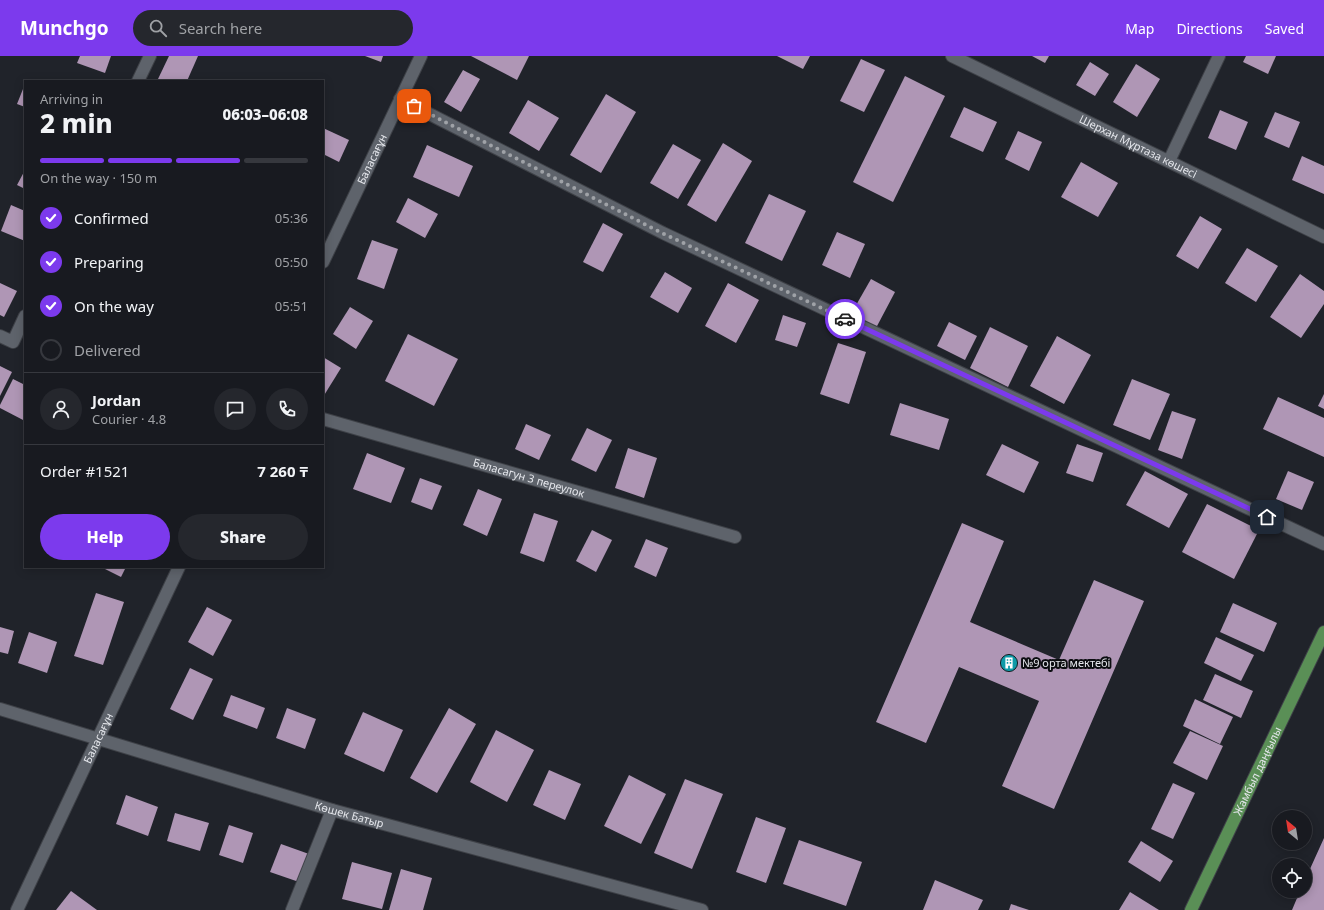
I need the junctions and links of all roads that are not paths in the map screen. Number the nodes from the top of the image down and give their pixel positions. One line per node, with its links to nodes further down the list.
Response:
1 (150, 56): 5 (street)
2 (421, 56): 6 (street, Баласағұн)
3 (952, 56): 7 (street, Шерхан Мұртаза көшесі)
4 (1219, 56): 7 (street)
5 (138, 80)
6 (400, 100): 9 (street, Баласағұн); 14 (street)
7 (1169, 161): 8 (street, Шерхан Мұртаза көшесі)
8 (1324, 237)
9 (324, 260)
10 (24, 318): 11 (street)
11 (0, 336)
12 (324, 419): 13 (street, Баласагун 3 переулок)
13 (735, 537)
14 (1324, 544)
15 (179, 568): 18 (street, Баласағұн)
16 (1324, 632): 23 (main road, Жамбыл даңғылы)
17 (0, 709): 18 (street, Көшек Батыр)
18 (97, 739): 19 (street, Көшек Батыр); 20 (street, Баласағұн)
19 (332, 810): 21 (street); 22 (street, Көшек Батыр)
20 (17, 910)
21 (292, 910)
22 (702, 910)
23 (1190, 910)

